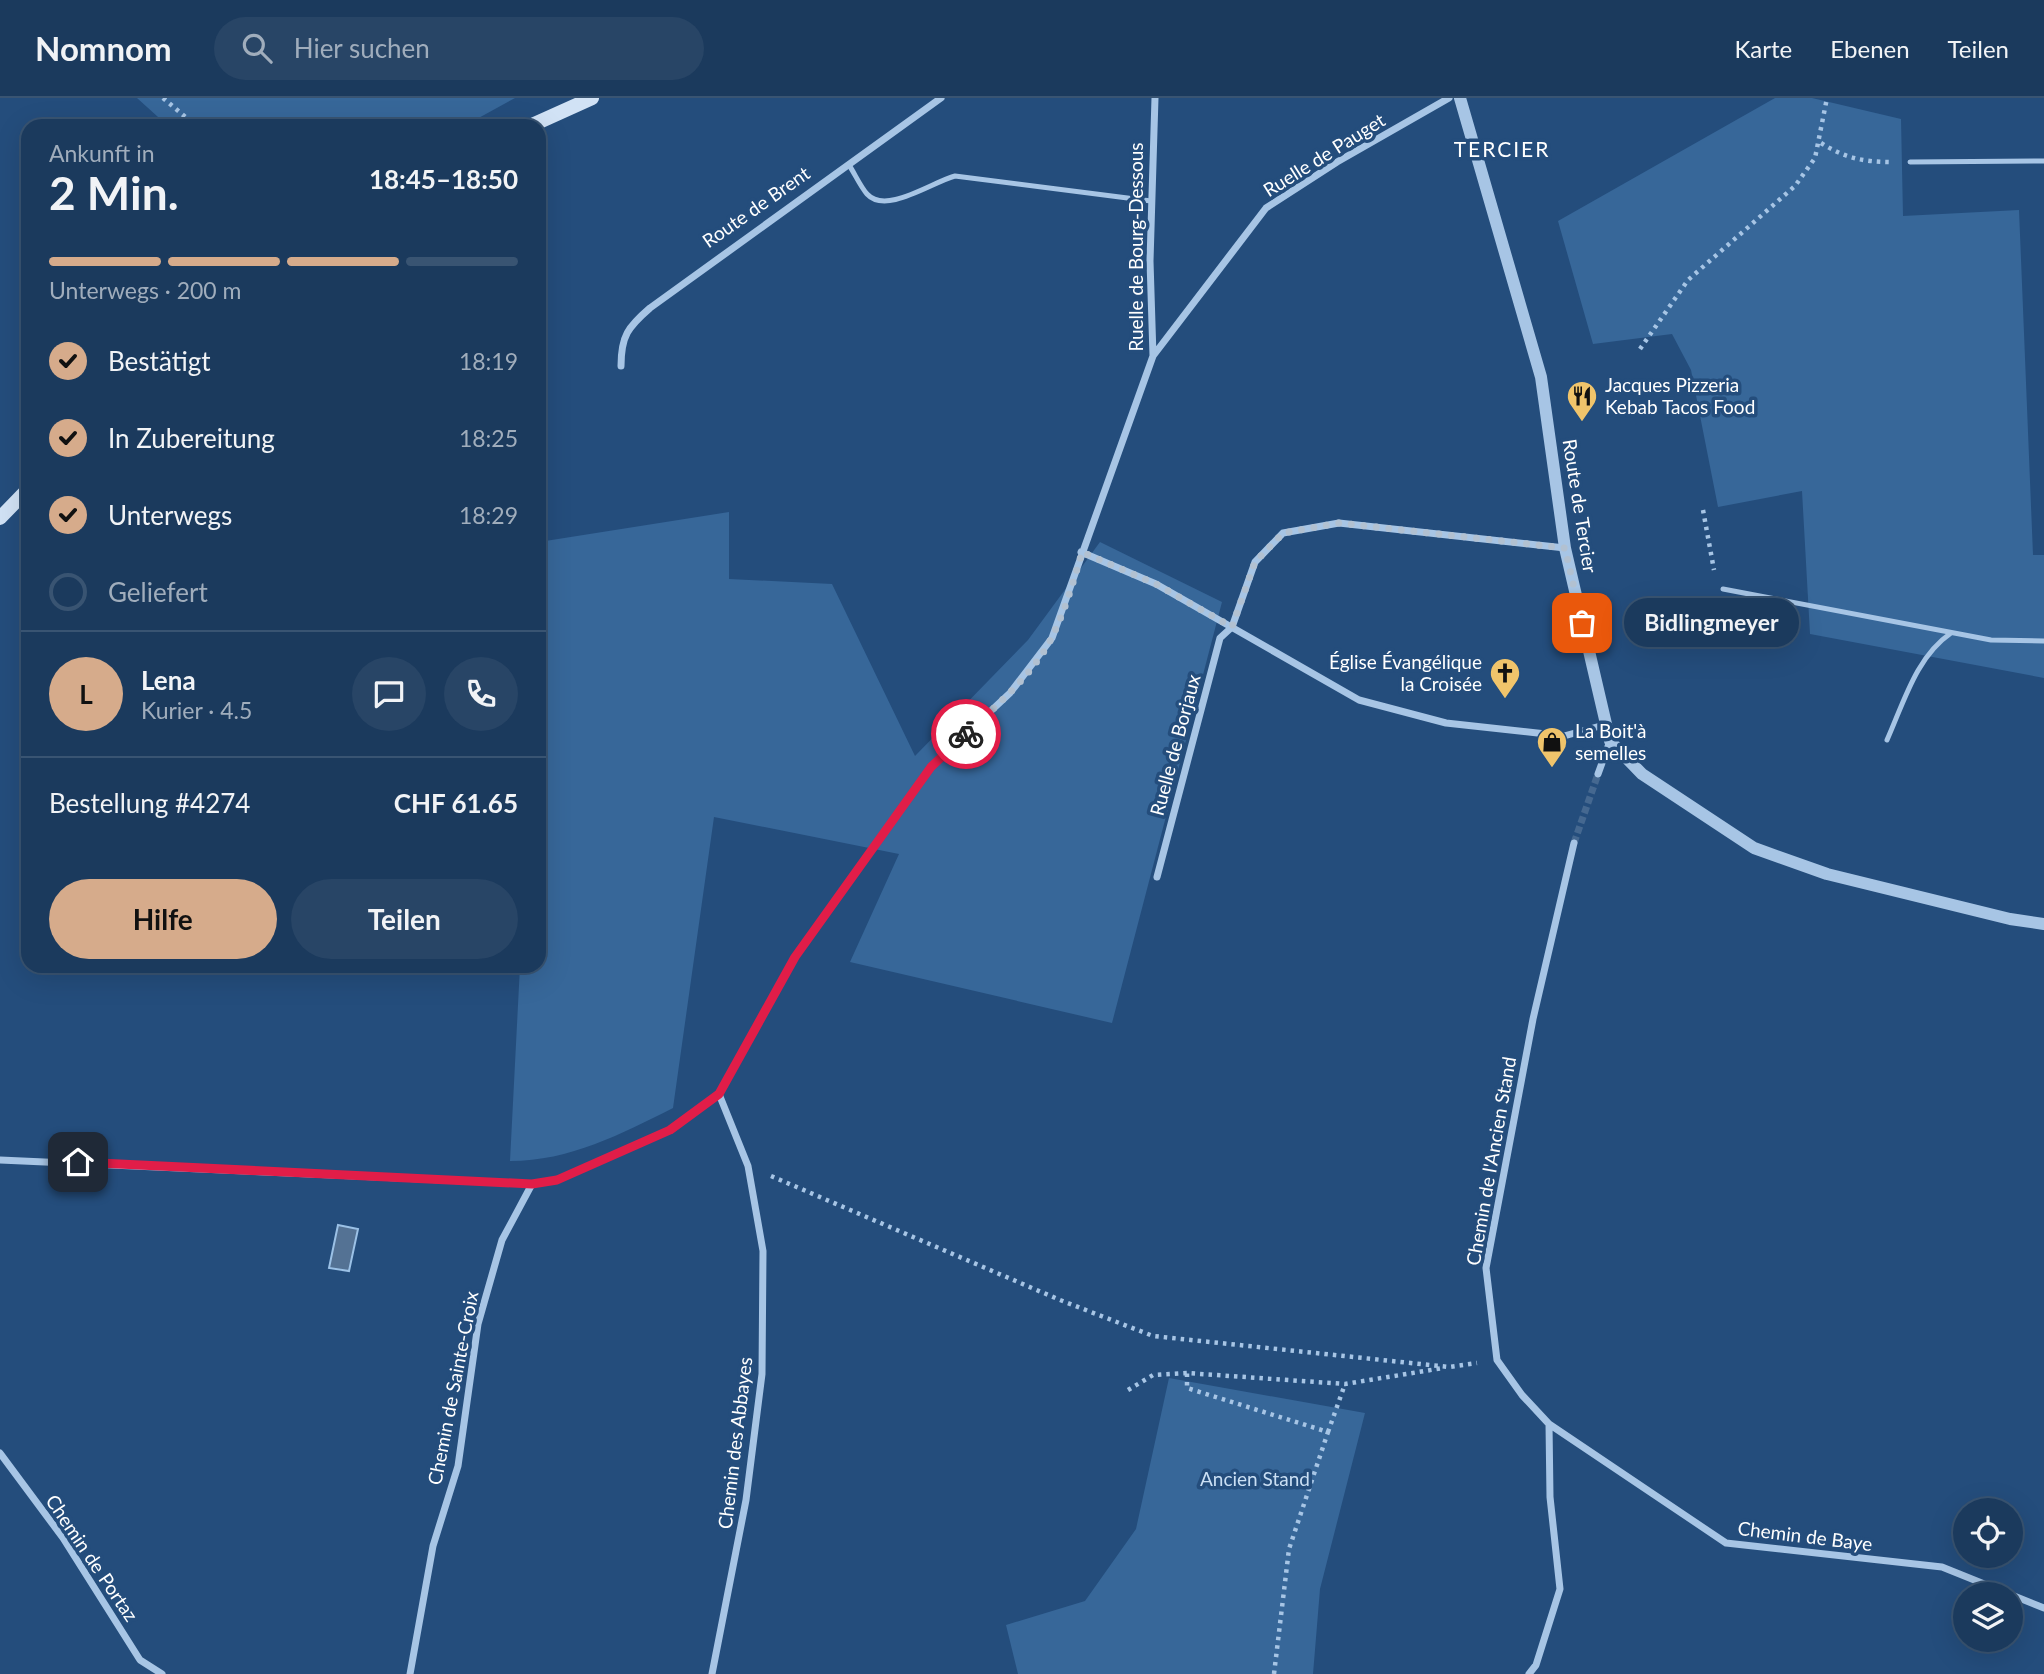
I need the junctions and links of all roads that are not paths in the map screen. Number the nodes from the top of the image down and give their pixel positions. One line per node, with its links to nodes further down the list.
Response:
1 (592, 98): 6 (main road)
2 (941, 98): 9 (street, Route de Brent)
3 (1155, 98): 10 (street, Ruelle de Bourg-Dessous)
4 (1449, 98): 11 (street, Ruelle de Pauget)
5 (1460, 98): 15 (street, Route de Tercier)
6 (546, 119)
7 (2044, 161): 8 (lane)
8 (1910, 162)
9 (849, 165): 10 (lane); 12 (street, Route de Brent)
10 (1151, 201): 11 (street, Ruelle de Bourg-Dessous)
11 (1153, 356): 16 (street, Ruelle de Bourg-Dessous)
12 (621, 366)
13 (21, 496): 14 (main road)
14 (0, 518)
15 (1565, 548): 18 (street, Ruelle de Borjaux); 21 (street, Route de Tercier)
16 (1082, 552): 18 (street); 28 (street)
17 (1723, 589): 19 (lane)
18 (1232, 627): 21 (street); 26 (street, Ruelle de Borjaux)
19 (1951, 632): 20 (lane); 22 (lane)
20 (2044, 641)
21 (1604, 724): 23 (street, Route de Tercier)
22 (1887, 740)
23 (1610, 741): 24 (street); 27 (street, Route de Tercier)
24 (1598, 774)
25 (1574, 843): 31 (street, Chemin de l'Ancien Stand)
26 (1157, 877)
27 (2044, 924)
28 (719, 1094): 30 (street); 36 (street, Chemin des Abbayes)
29 (0, 1160): 30 (street)
30 (532, 1184): 35 (street, Chemin de Sainte-Croix)
31 (1549, 1424): 33 (street, Chemin de Baye); 37 (street)
32 (0, 1453): 34 (street, Chemin de Portaz)
33 (2044, 1608)
34 (162, 1674)
35 (410, 1674)
36 (712, 1674)
37 (1529, 1674)

